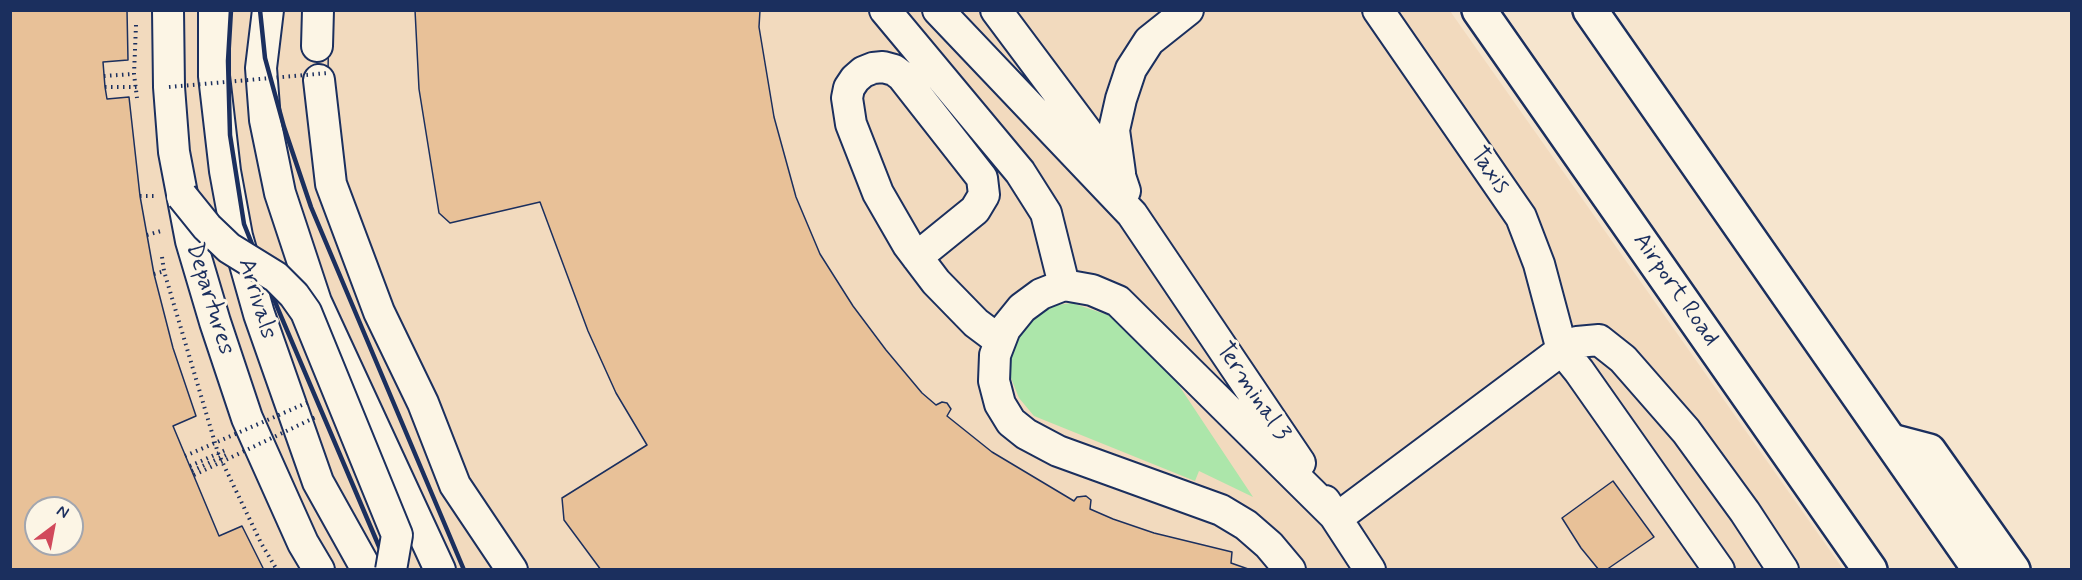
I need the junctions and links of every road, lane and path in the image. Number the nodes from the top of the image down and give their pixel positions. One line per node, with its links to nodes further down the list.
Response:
1 (157, 10): 15 (street)
2 (168, 10): 15 (street, Departures)
3 (214, 10): 32 (street, Arrivals)
4 (268, 10): 34 (street)
5 (318, 10): 13 (street)
6 (885, 10): 20 (street)
7 (938, 10): 18 (street)
8 (996, 10): 16 (street)
9 (1188, 10): 16 (street)
10 (1378, 10): 22 (street, Taxis)
11 (1479, 10): 40 (main road, Airport Road)
12 (1590, 10): 26 (main road)
13 (321, 66): 15 (path, bridge); 35 (street)
14 (104, 76): 15 (path)
15 (163, 79): 17 (street, Departures); 25 (street)
16 (1120, 176): 18 (street)
17 (182, 196): 25 (street, Departures, bridge); 33 (street, bridge)
18 (1132, 214): 29 (street, Terminal 3)
19 (917, 257): 19 (street); 21 (street)
20 (1064, 285): 21 (street); 29 (street)
21 (1000, 341): 36 (street)
22 (1562, 350): 29 (street); 38 (street); 39 (street)
23 (315, 399): 25 (path, bridge)
24 (321, 415): 28 (path, bridge)
25 (246, 438): 27 (path, bridge); 28 (path); 28 (path); 30 (street); 31 (street, Departures)
26 (1891, 441): 41 (main road); 42 (main road)
27 (186, 456)
28 (192, 470)
29 (1337, 518): 37 (street, Terminal 3)
30 (304, 570)
31 (319, 570)
32 (367, 570)
33 (391, 570)
34 (440, 570)
35 (512, 570)
36 (1290, 570)
37 (1370, 570)
38 (1719, 570)
39 (1783, 570)
40 (1870, 570)
41 (1980, 570)
42 (2013, 570)

